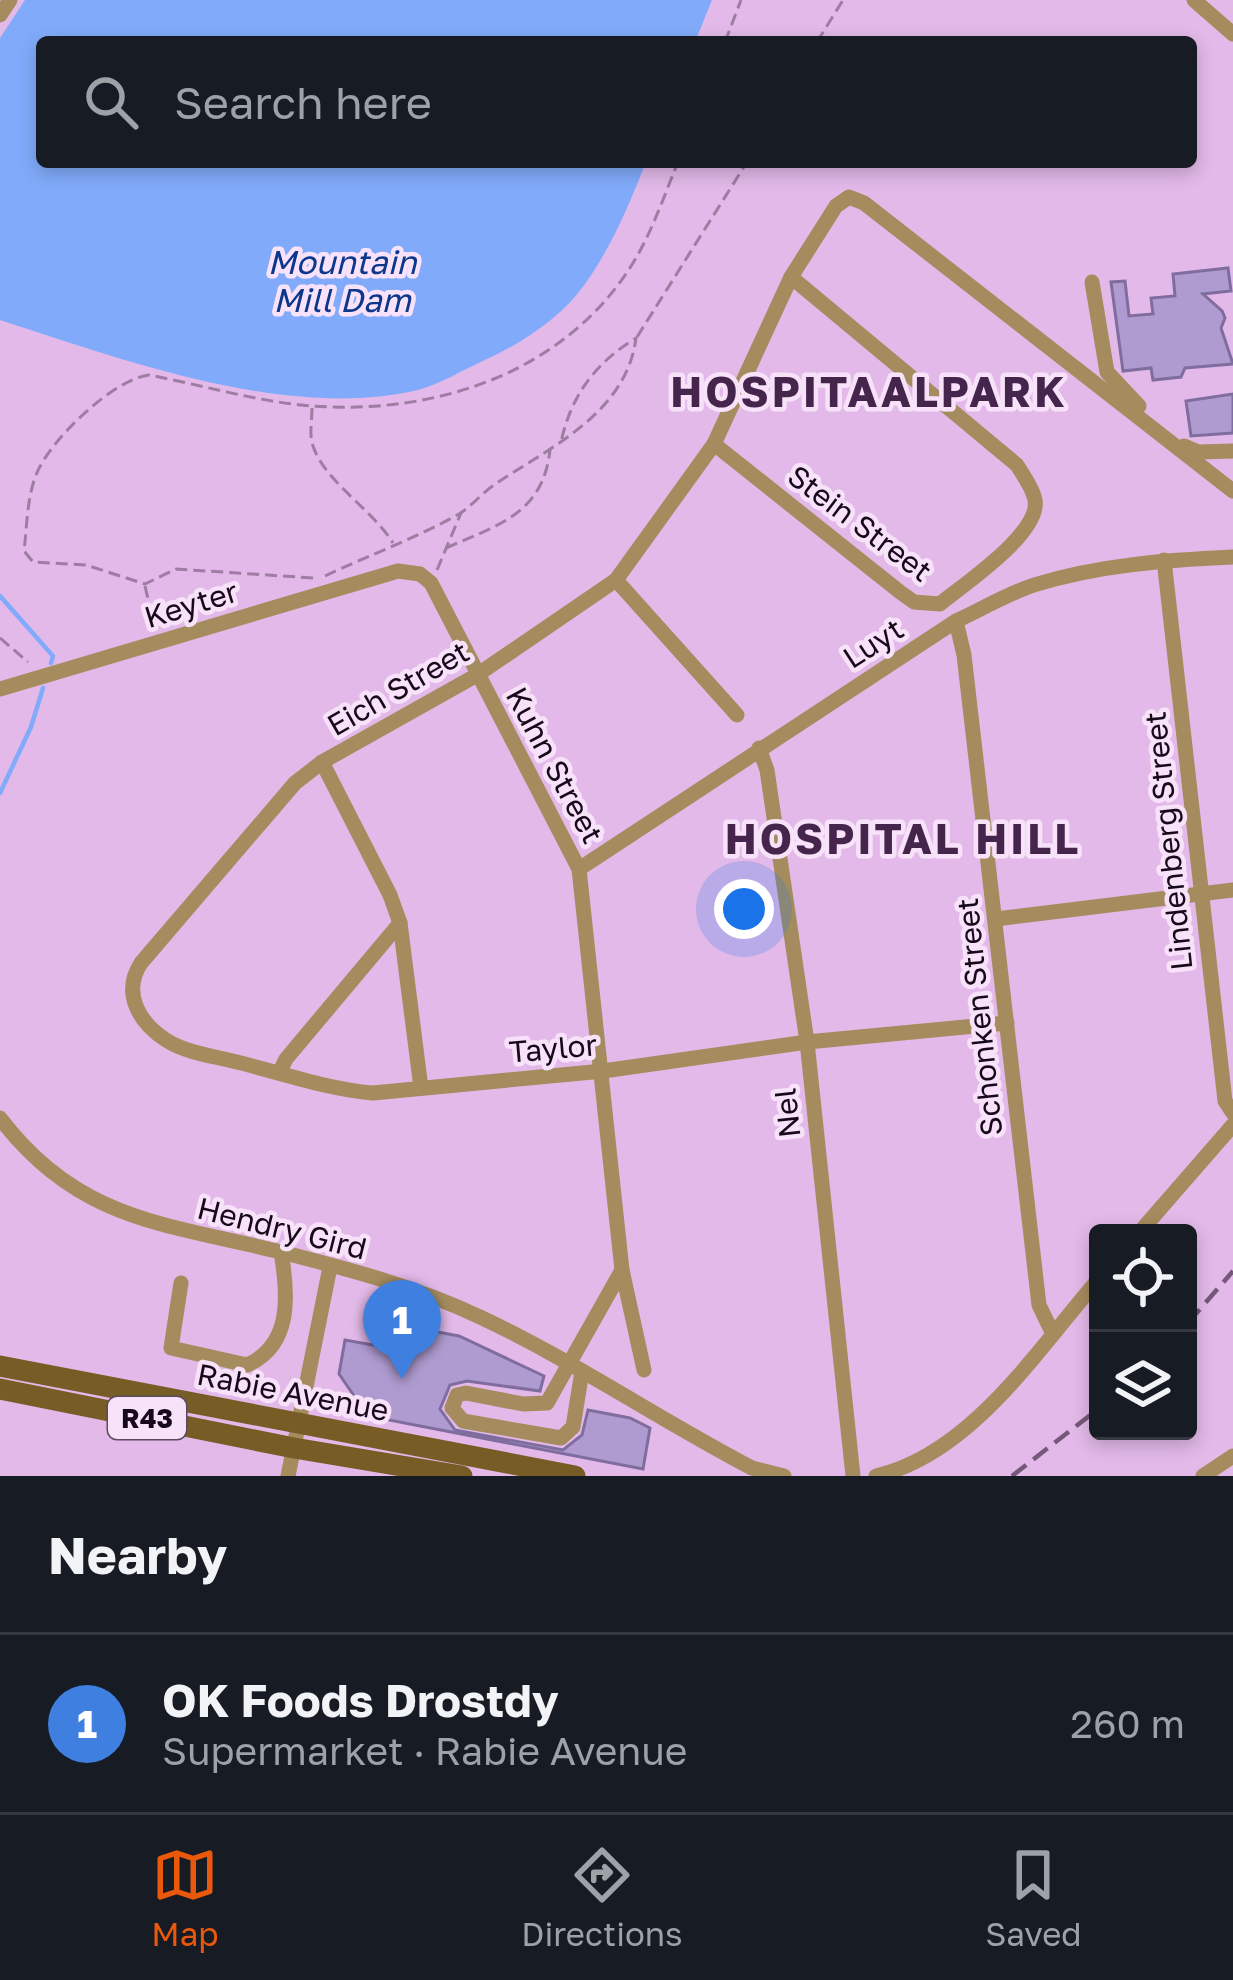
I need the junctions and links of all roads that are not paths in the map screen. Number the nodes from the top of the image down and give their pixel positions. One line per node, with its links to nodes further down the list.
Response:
1 (10, 0): 3 (street)
2 (1194, 0): 4 (street)
3 (0, 16)
4 (1233, 34)
5 (791, 278): 7 (street, Eich Street); 7 (street, Stein Street); 9 (street, Eich Street)
6 (1092, 282): 8 (street)
7 (715, 444): 13 (street, Eich Street)
8 (1233, 451)
9 (1233, 491)
10 (1233, 557): 11 (street, Luyt)
11 (1164, 560): 14 (street, Luyt); 22 (street, Lindenberg Street)
12 (398, 571): 15 (street, Kuhn Street); 16 (street, Keyter)
13 (616, 580): 15 (street, Eich Street); 17 (street)
14 (956, 621): 18 (street, Luyt); 23 (street, Schonken Street)
15 (477, 675): 19 (street, Eich Street); 20 (street, Kuhn Street)
16 (0, 689)
17 (736, 715)
18 (759, 748): 20 (street, Luyt); 27 (street, Nel)
19 (322, 762): 24 (street); 25 (street, Eich Street)
20 (579, 869): 28 (street, Kuhn Street)
21 (1233, 890): 22 (street)
22 (1200, 893): 23 (street); 31 (street, Lindenberg Street)
23 (996, 919): 26 (street, Schonken Street)
24 (400, 923): 29 (street); 30 (street)
25 (130, 997): 29 (street, Taylor)
26 (1007, 1023): 27 (street, Taylor); 40 (street, Schonken Street)
27 (807, 1042): 28 (street, Taylor); 52 (street, Nel)
28 (603, 1071): 30 (street, Taylor); 37 (street, Kuhn Street)
29 (279, 1072): 30 (street, Taylor)
30 (421, 1088)
31 (1233, 1113)
32 (0, 1118): 35 (street, Hendry Gird)
33 (1233, 1125): 34 (street)
34 (1147, 1224)
35 (281, 1252): 36 (street, Hendry Gird); 38 (street)
36 (330, 1267): 42 (street, Hendry Gird); 45 (street)
37 (622, 1270): 42 (street); 43 (street, Kuhn Street)
38 (181, 1283)
39 (1089, 1290): 40 (street)
40 (1052, 1332): 53 (street)
41 (0, 1366): 45 (main road, Rabie Avenue / R43)
42 (576, 1368): 42 (street); 51 (street, Hendry Gird)
43 (644, 1370)
44 (0, 1389): 46 (main road, Rabie Avenue / R43)
45 (298, 1424): 46 (street); 50 (main road, Rabie Avenue / R43)
46 (294, 1448): 48 (street); 49 (main road, Rabie Avenue / R43)
47 (1233, 1456): 54 (street)
48 (288, 1476)
49 (462, 1476)
50 (574, 1476)
51 (784, 1476)
52 (853, 1476)
53 (876, 1476)
54 (1203, 1476)

